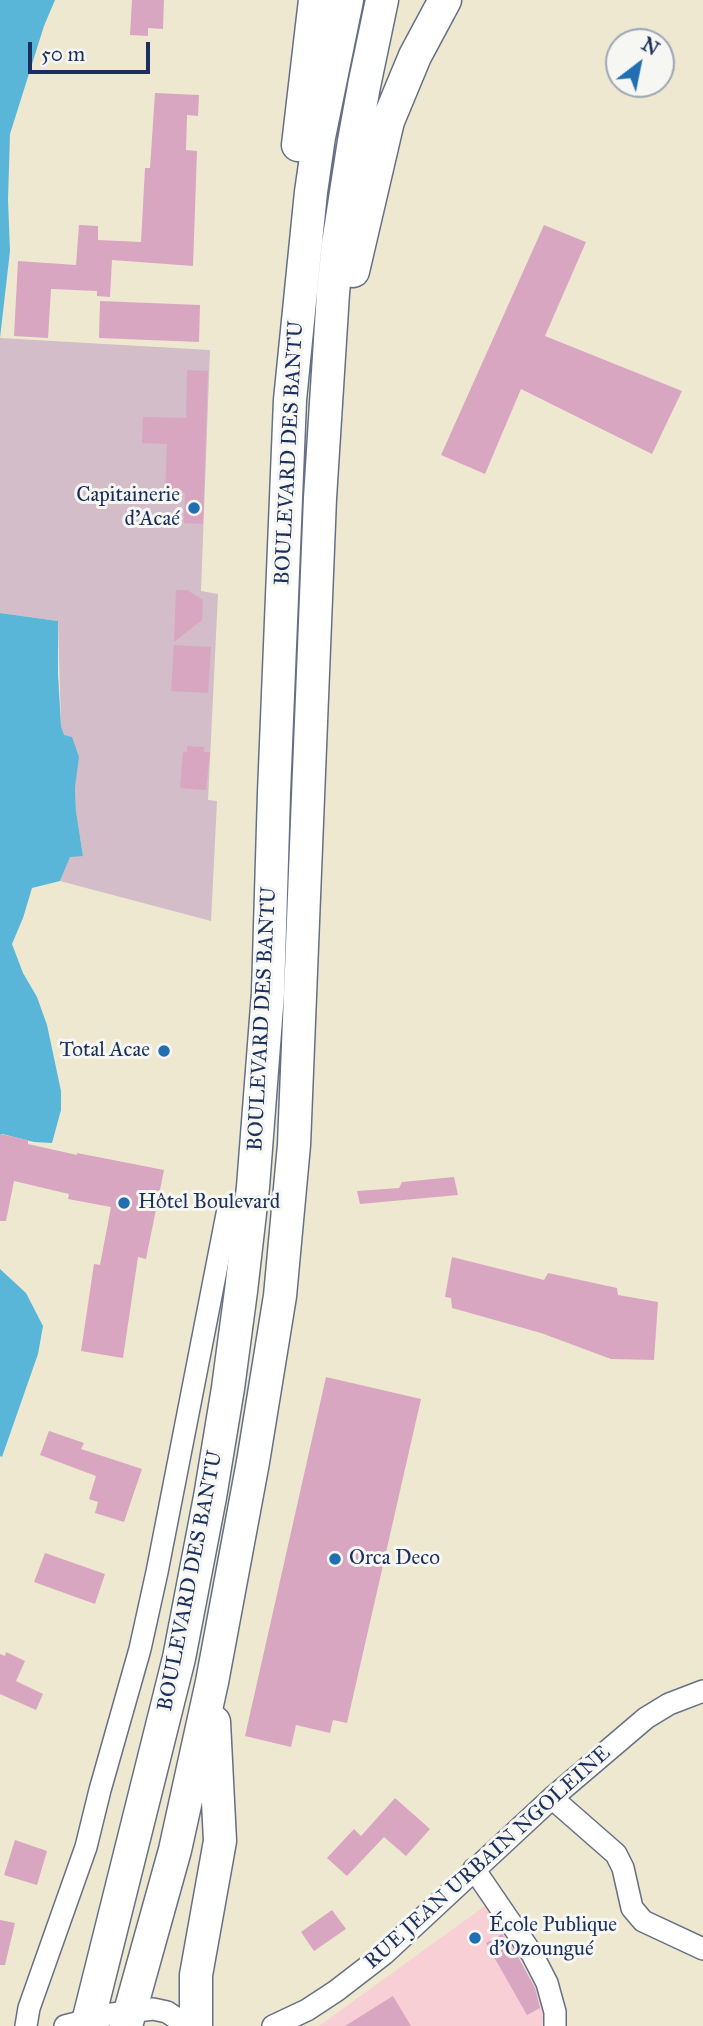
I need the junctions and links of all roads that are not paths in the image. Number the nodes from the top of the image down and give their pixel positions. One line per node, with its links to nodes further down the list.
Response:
1 (315, 0): 6 (highway)
2 (347, 0): 6 (highway, BOULEVARD DES BANTU)
3 (382, 0): 5 (highway, BOULEVARD DES BANTU)
4 (445, 0): 5 (highway)
5 (329, 367): 8 (highway, BOULEVARD DES BANTU)
6 (290, 400): 14 (highway, BOULEVARD DES BANTU)
7 (228, 1209): 15 (street)
8 (212, 1682): 13 (highway, BOULEVARD DES BANTU); 16 (highway)
9 (703, 1691): 10 (street, RUE JEAN URBAIN NGOLEINE)
10 (552, 1798): 11 (street, RUE JEAN URBAIN NGOLEINE); 12 (street)
11 (474, 1869): 17 (street, RUE JEAN URBAIN NGOLEINE); 18 (street)
12 (703, 1949)
13 (128, 2019): 14 (street); 16 (street)
14 (80, 2024)
15 (26, 2026)
16 (195, 2026)
17 (273, 2026)
18 (555, 2026)

